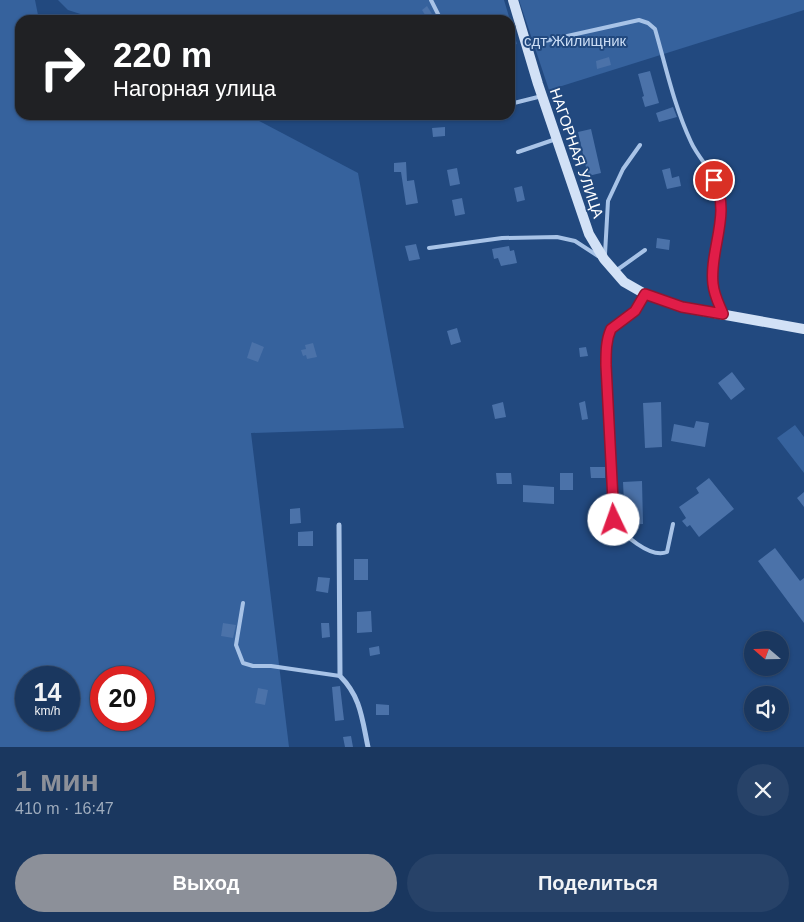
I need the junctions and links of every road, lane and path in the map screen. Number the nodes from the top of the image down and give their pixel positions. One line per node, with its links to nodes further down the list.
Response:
1 (431, 0): 3 (lane)
2 (513, 0): 4 (main road, НАГОРНАЯ УЛИЦА)
3 (438, 15)
4 (527, 45): 5 (main road, НАГОРНАЯ УЛИЦА); 15 (lane)
5 (542, 96): 6 (lane); 7 (main road, НАГОРНАЯ УЛИЦА)
6 (515, 103)
7 (556, 139): 9 (lane); 12 (main road, НАГОРНАЯ УЛИЦА)
8 (640, 145): 12 (lane)
9 (518, 152)
10 (428, 248): 12 (lane)
11 (645, 250): 13 (lane)
12 (604, 259): 13 (main road, НАГОРНАЯ УЛИЦА)
13 (615, 272): 14 (main road, НАГОРНАЯ УЛИЦА)
14 (645, 294): 15 (main road, НАГОРНАЯ УЛИЦА); 18 (lane)
15 (723, 314): 16 (main road, НАГОРНАЯ УЛИЦА)
16 (804, 329)
17 (339, 524): 20 (street)
18 (673, 524)
19 (243, 603): 20 (lane)
20 (340, 676): 21 (street)
21 (368, 747)

